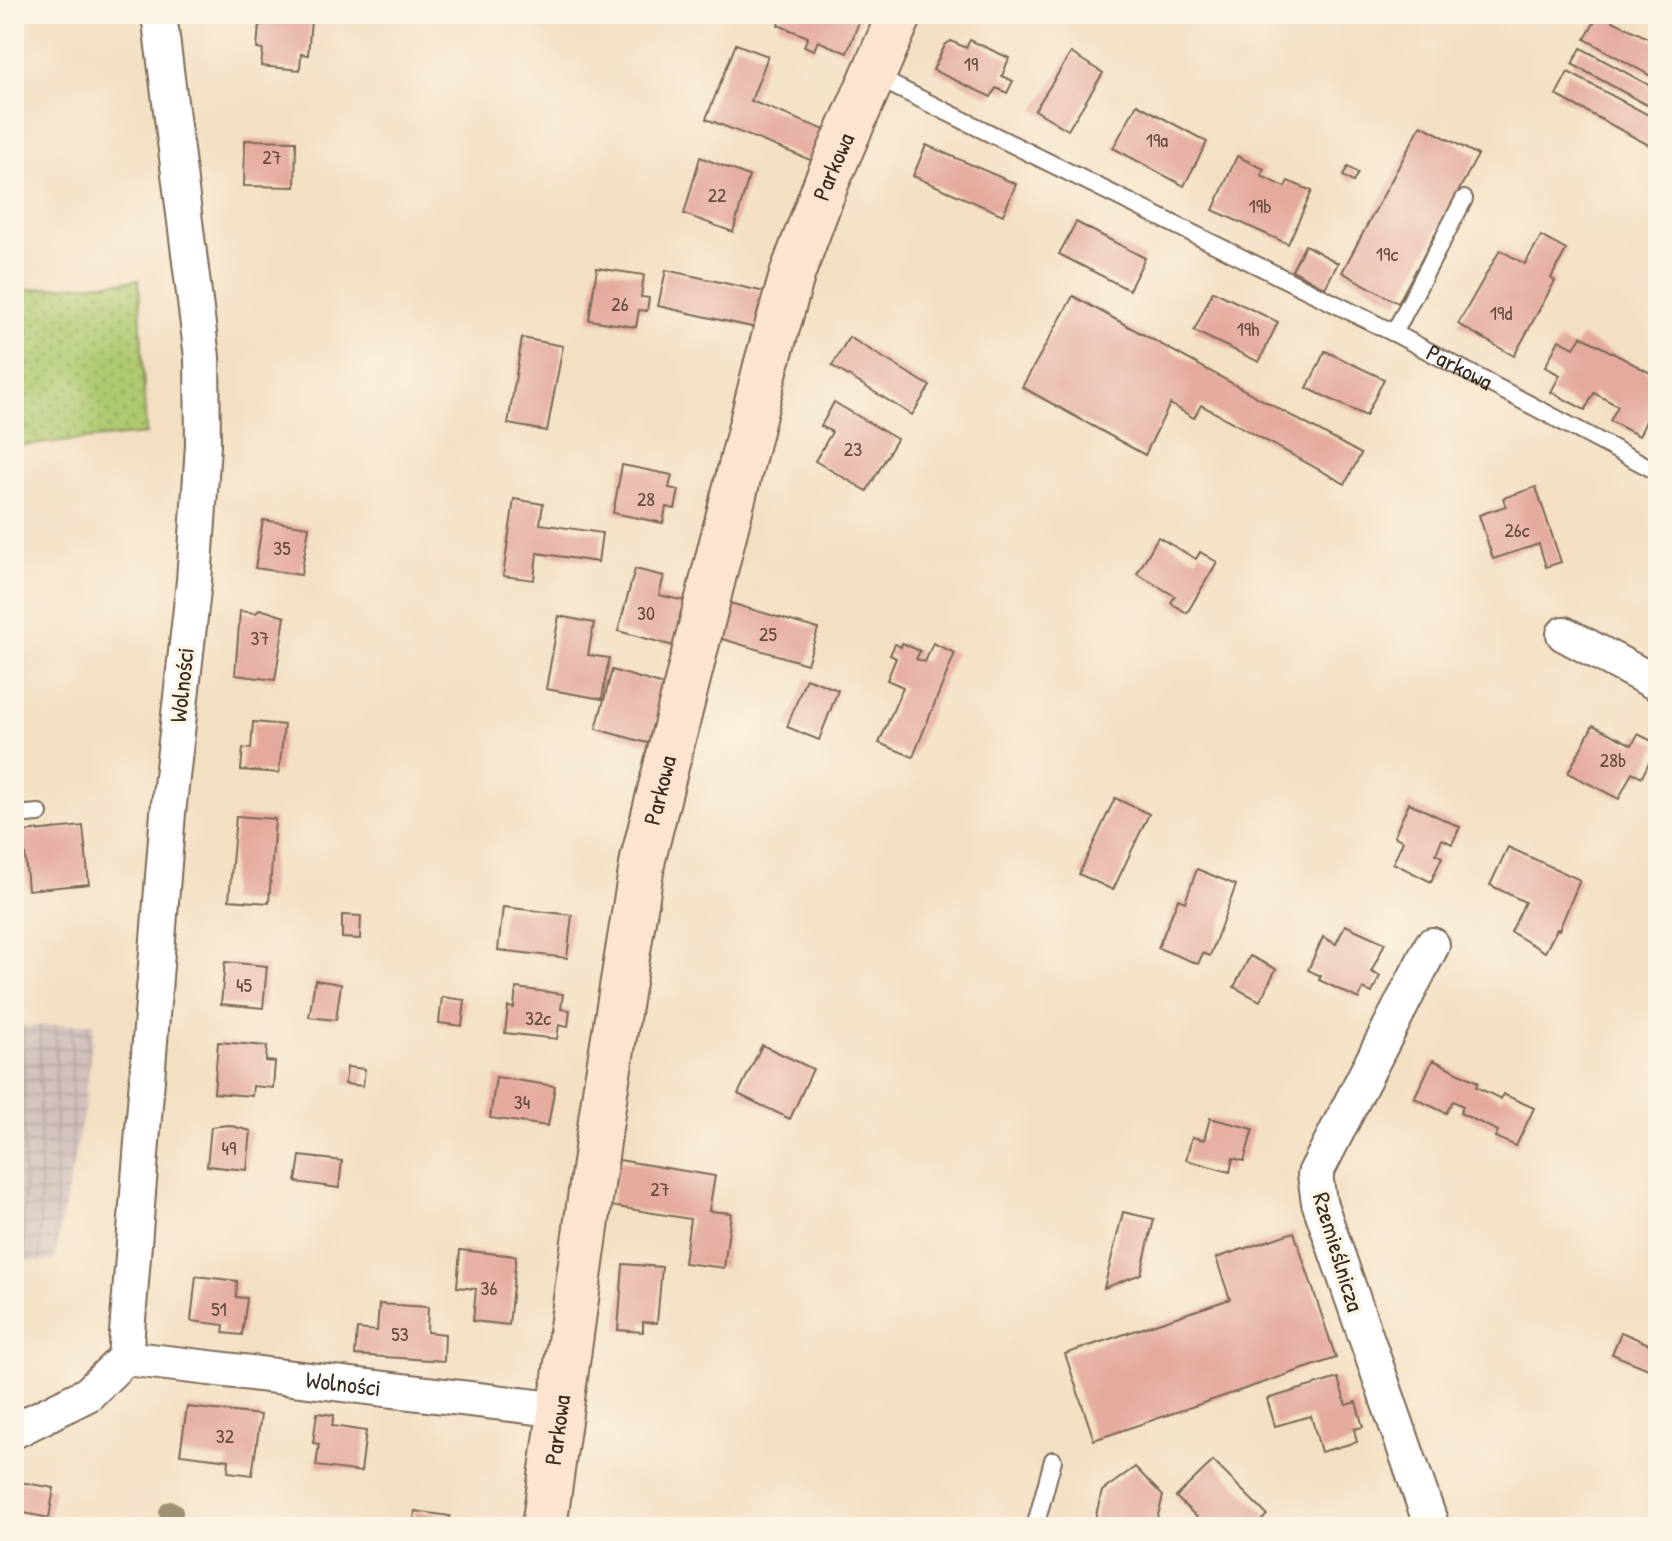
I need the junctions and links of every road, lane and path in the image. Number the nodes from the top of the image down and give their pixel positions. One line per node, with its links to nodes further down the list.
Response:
1 (159, 14): 12 (street, Wolności)
2 (900, 14): 3 (street, Parkowa)
3 (872, 75): 5 (lane, Parkowa); 13 (street, Parkowa)
4 (1464, 199): 5 (lane)
5 (1394, 333): 6 (lane, Parkowa)
6 (1658, 472)
7 (1564, 634): 8 (street)
8 (1658, 684)
9 (39, 813): 10 (lane)
10 (14, 815)
11 (1432, 945): 18 (street, Rzemieślnicza)
12 (125, 1358): 13 (street, Wolności); 14 (street)
13 (562, 1410): 16 (street, Parkowa)
14 (14, 1431)
15 (1053, 1460): 17 (lane)
16 (544, 1527)
17 (1035, 1527)
18 (1432, 1527)

